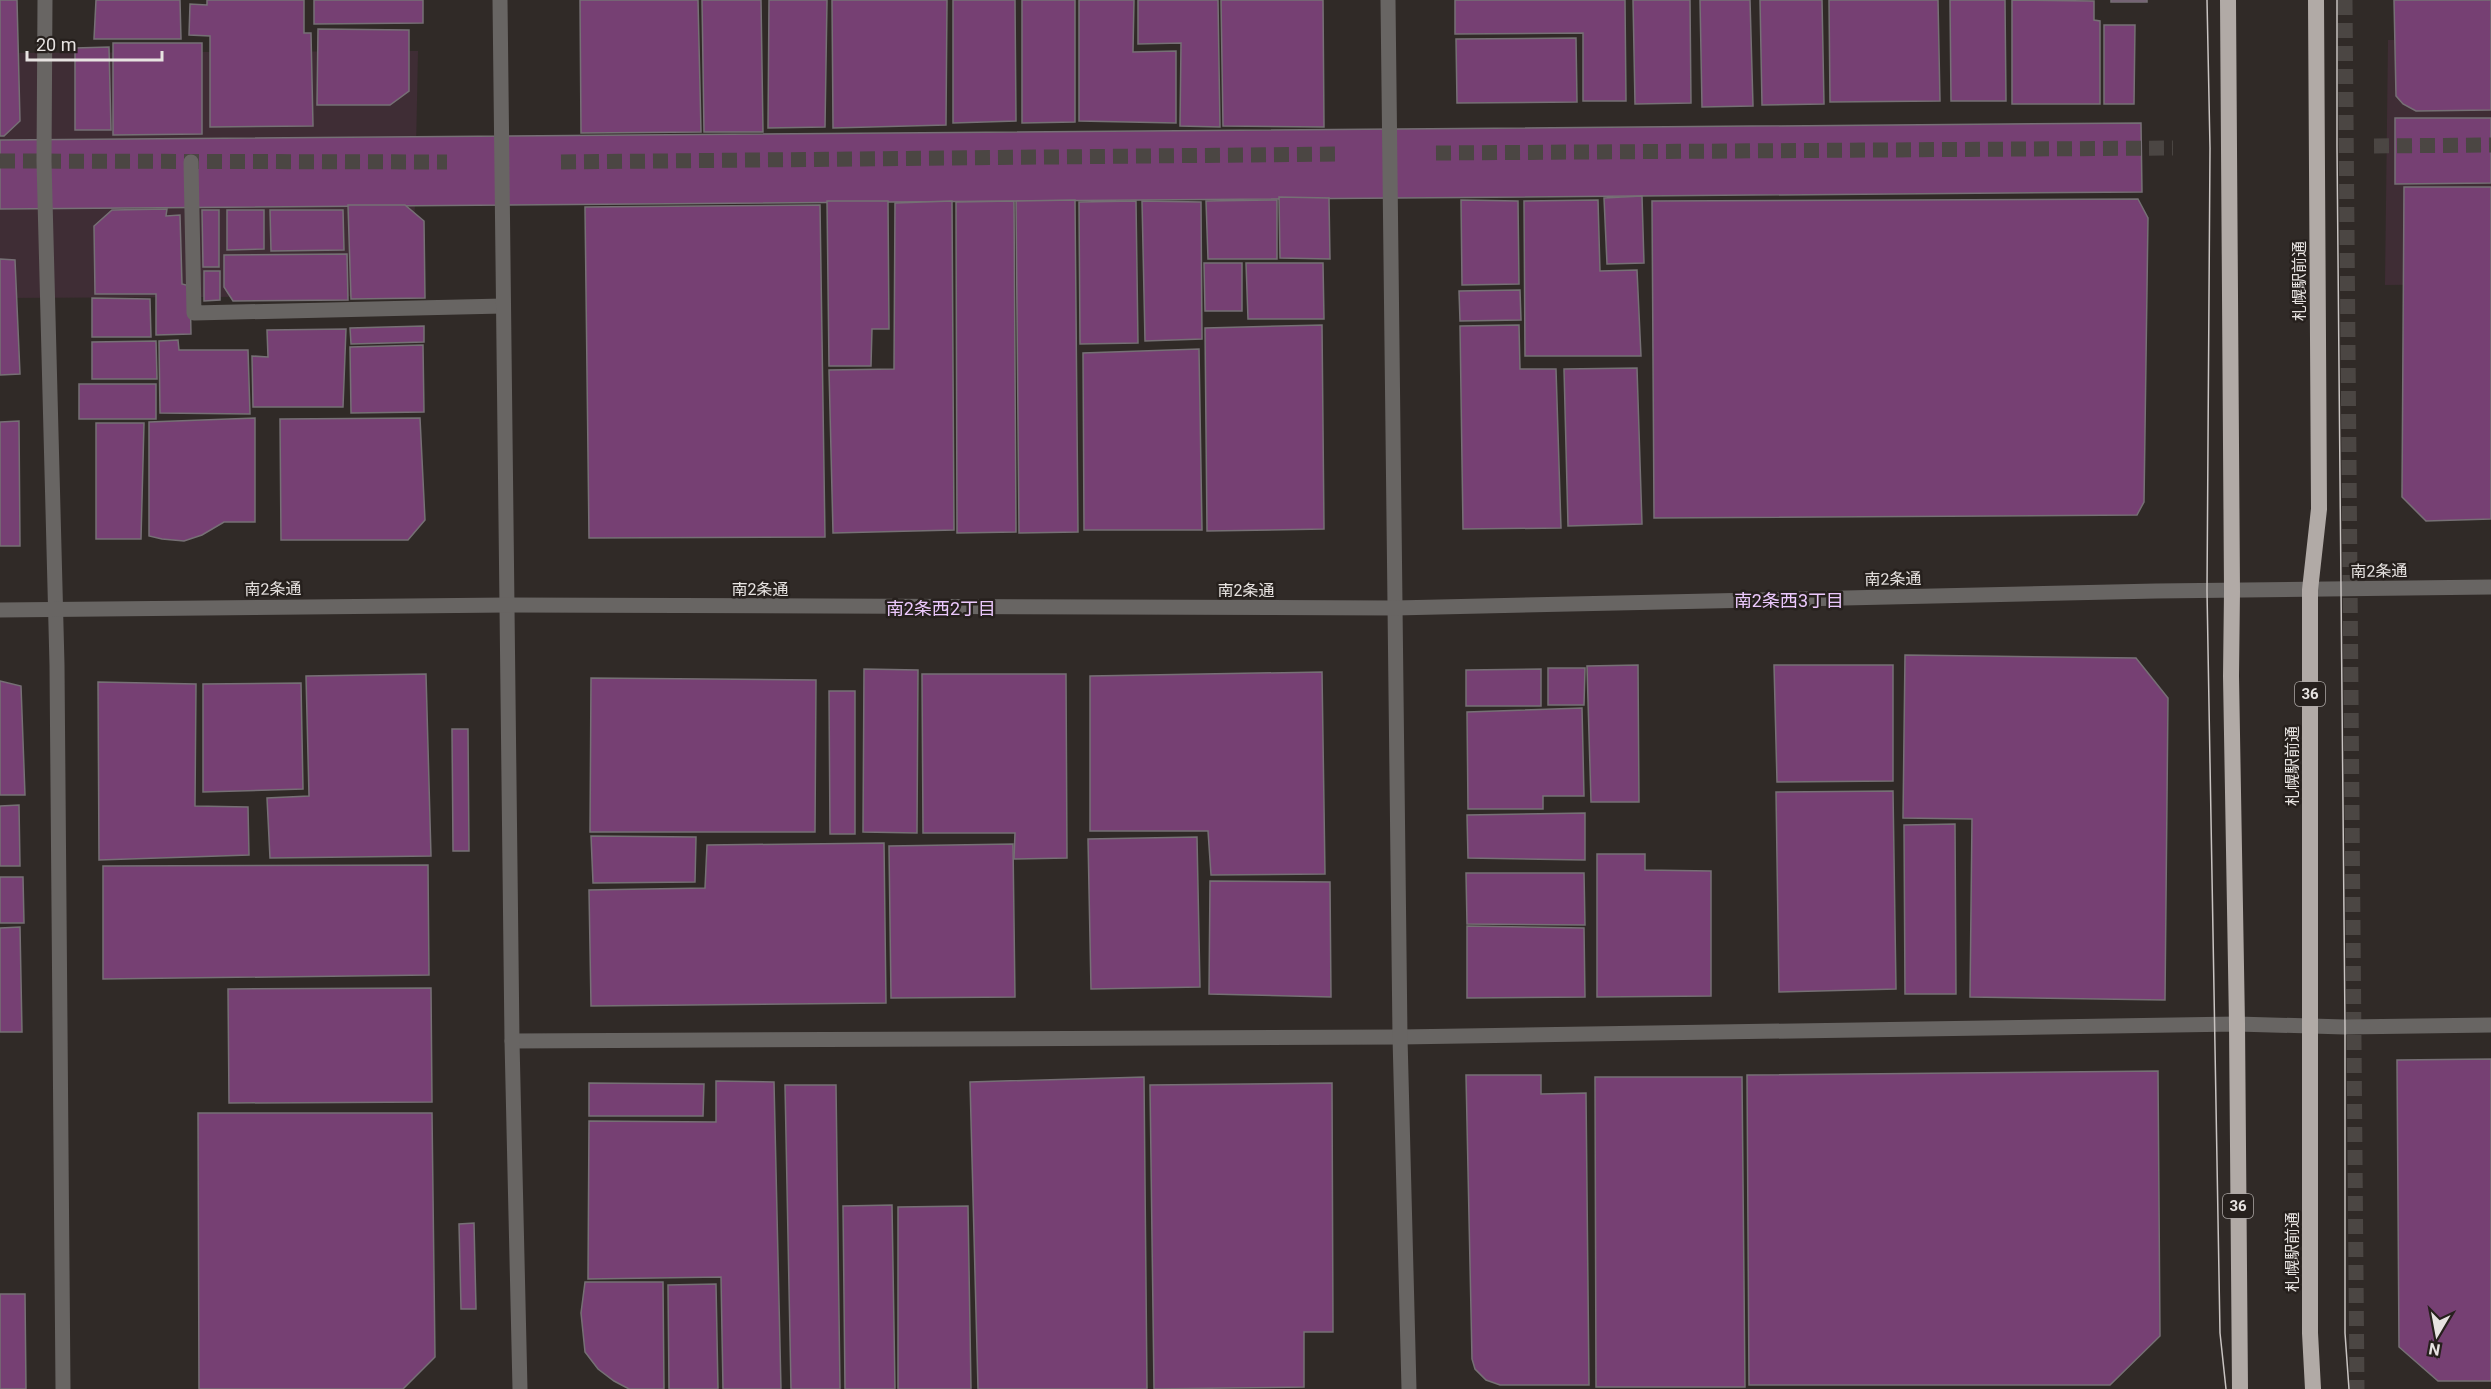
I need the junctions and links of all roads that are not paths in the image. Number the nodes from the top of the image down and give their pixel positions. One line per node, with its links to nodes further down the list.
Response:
1 (45, 0): 14 (street)
2 (501, 0): 7 (street)
3 (1388, 0): 12 (street)
4 (2228, 0): 10 (highway, 36)
5 (2316, 0): 9 (highway, 札幌駅前通 / 36)
6 (191, 162): 7 (street)
7 (503, 306): 11 (street)
8 (2491, 588): 9 (street, 南2条通)
9 (2310, 590): 10 (street, 南2条通); 17 (highway, 札幌駅前通 / 36)
10 (2232, 591): 12 (street, 南2条通); 15 (highway, 36)
11 (507, 605): 12 (street, 南2条通); 14 (street, 南2条通); 19 (street)
12 (1395, 608): 18 (street)
13 (0, 610): 14 (street, 南2条通)
14 (54, 610): 20 (street)
15 (2237, 1024): 17 (street); 18 (street); 23 (highway, 36)
16 (2491, 1025): 17 (street)
17 (2310, 1026): 24 (highway, 札幌駅前通 / 36)
18 (1400, 1037): 19 (street); 22 (street)
19 (512, 1041): 21 (street)
20 (63, 1389)
21 (520, 1389)
22 (1408, 1389)
23 (2240, 1389)
24 (2313, 1389)

